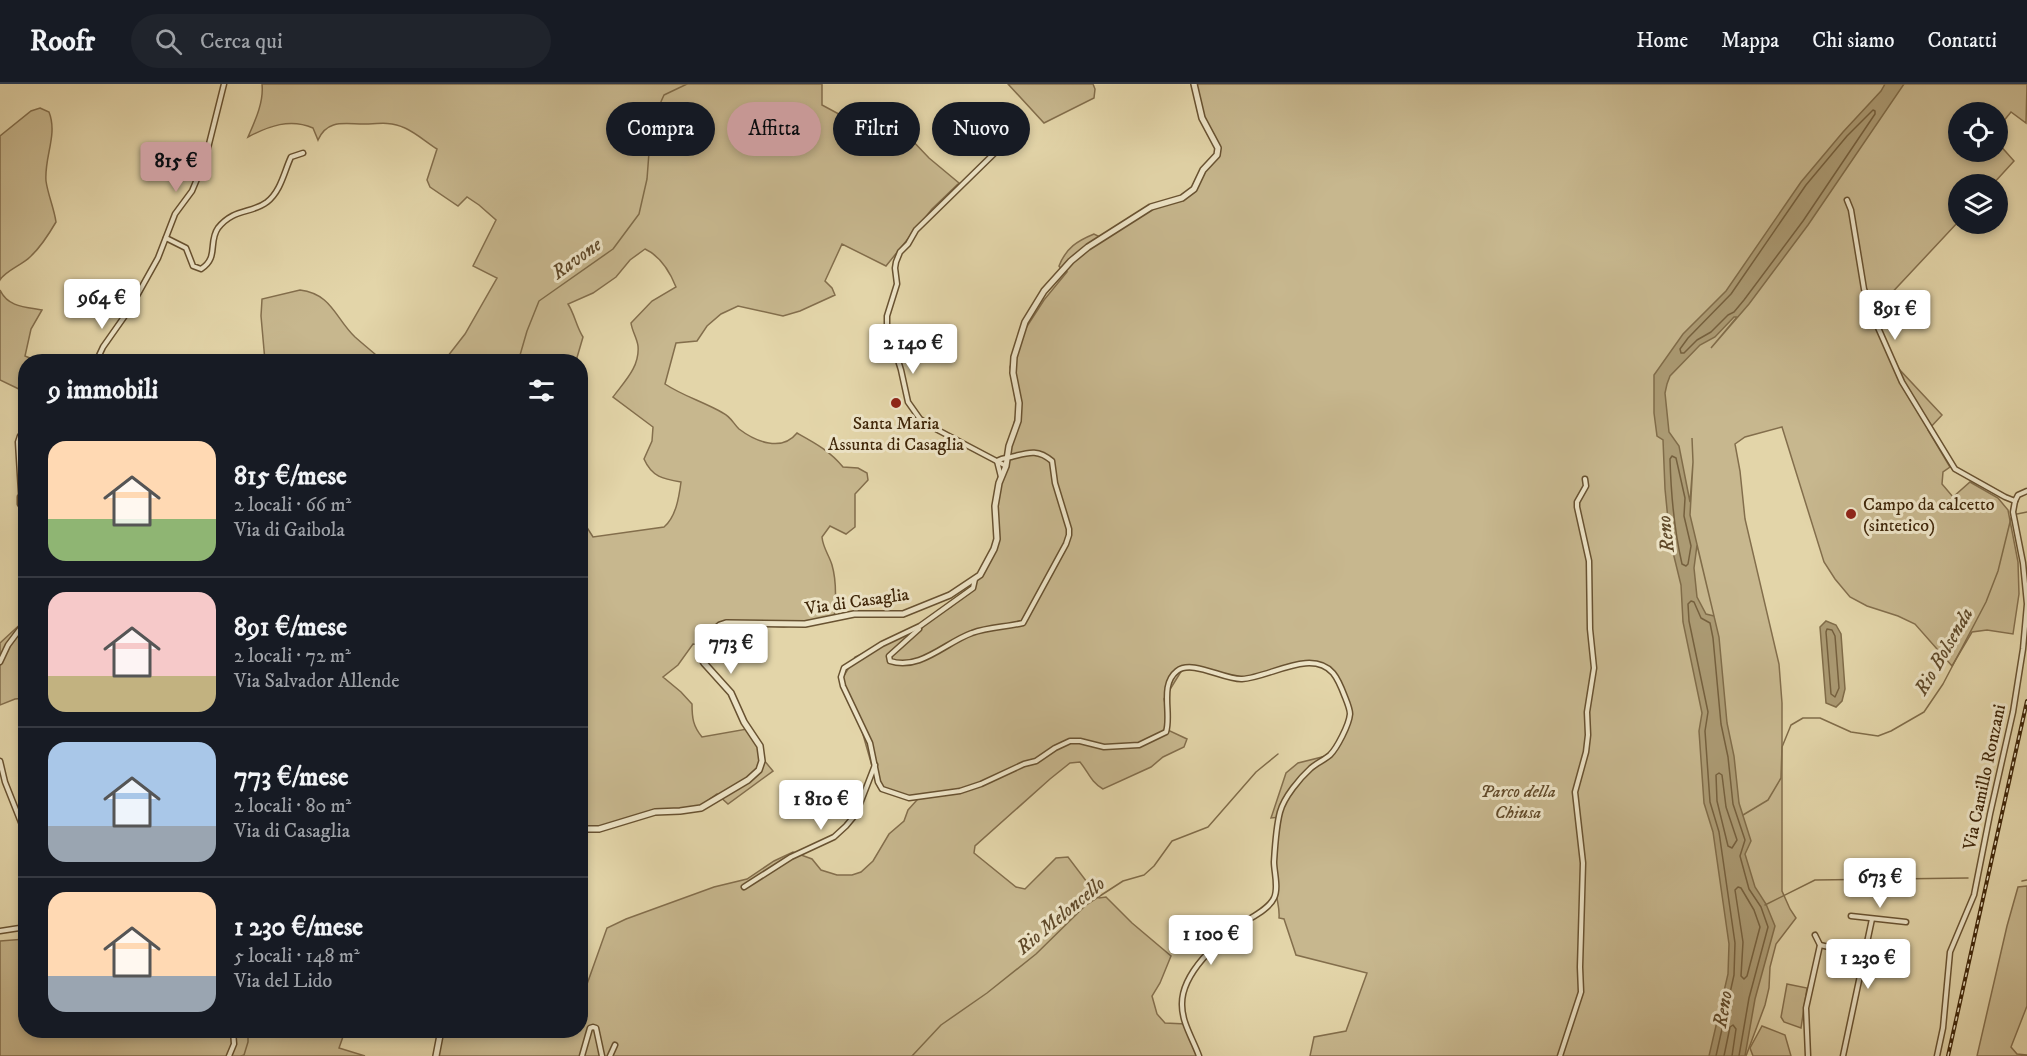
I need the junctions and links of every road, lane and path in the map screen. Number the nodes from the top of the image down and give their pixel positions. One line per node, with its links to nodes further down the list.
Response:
1 (224, 84): 6 (street)
2 (1194, 84): 8 (street, Via di Casaglia)
3 (303, 153): 6 (street)
4 (992, 156): 9 (street)
5 (1847, 200): 14 (street)
6 (166, 238): 7 (street)
7 (100, 354)
8 (1007, 458): 9 (street); 10 (street, Via di Casaglia); 16 (street)
9 (997, 461): 10 (street); 11 (street)
10 (1006, 466): 11 (street, Via di Casaglia)
11 (1001, 477): 15 (street, Via di Casaglia)
12 (1585, 479): 43 (street)
13 (2027, 491): 14 (street)
14 (2015, 501): 46 (street, Via Camillo Ronzani)
15 (975, 579): 16 (street); 22 (street, Via di Casaglia)
16 (921, 626): 20 (street)
17 (18, 632): 18 (street)
18 (0, 662)
19 (0, 761): 21 (street)
20 (875, 765): 23 (street); 42 (street)
21 (18, 815)
22 (588, 829)
23 (744, 887)
24 (1851, 916): 25 (street)
25 (1872, 919): 26 (street); 31 (street)
26 (1906, 922)
27 (18, 928): 28 (street)
28 (0, 931)
29 (1815, 935): 30 (street)
30 (1820, 945): 31 (street); 44 (street)
31 (1864, 955): 45 (street)
32 (588, 1035): 40 (street)
33 (234, 1038): 37 (street)
34 (439, 1038): 38 (street)
35 (587, 1038): 39 (street)
36 (615, 1045): 41 (street)
37 (229, 1056)
38 (435, 1056)
39 (582, 1056)
40 (603, 1056)
41 (610, 1056)
42 (1199, 1056)
43 (1560, 1056)
44 (1808, 1056)
45 (1843, 1056)
46 (1937, 1056)

